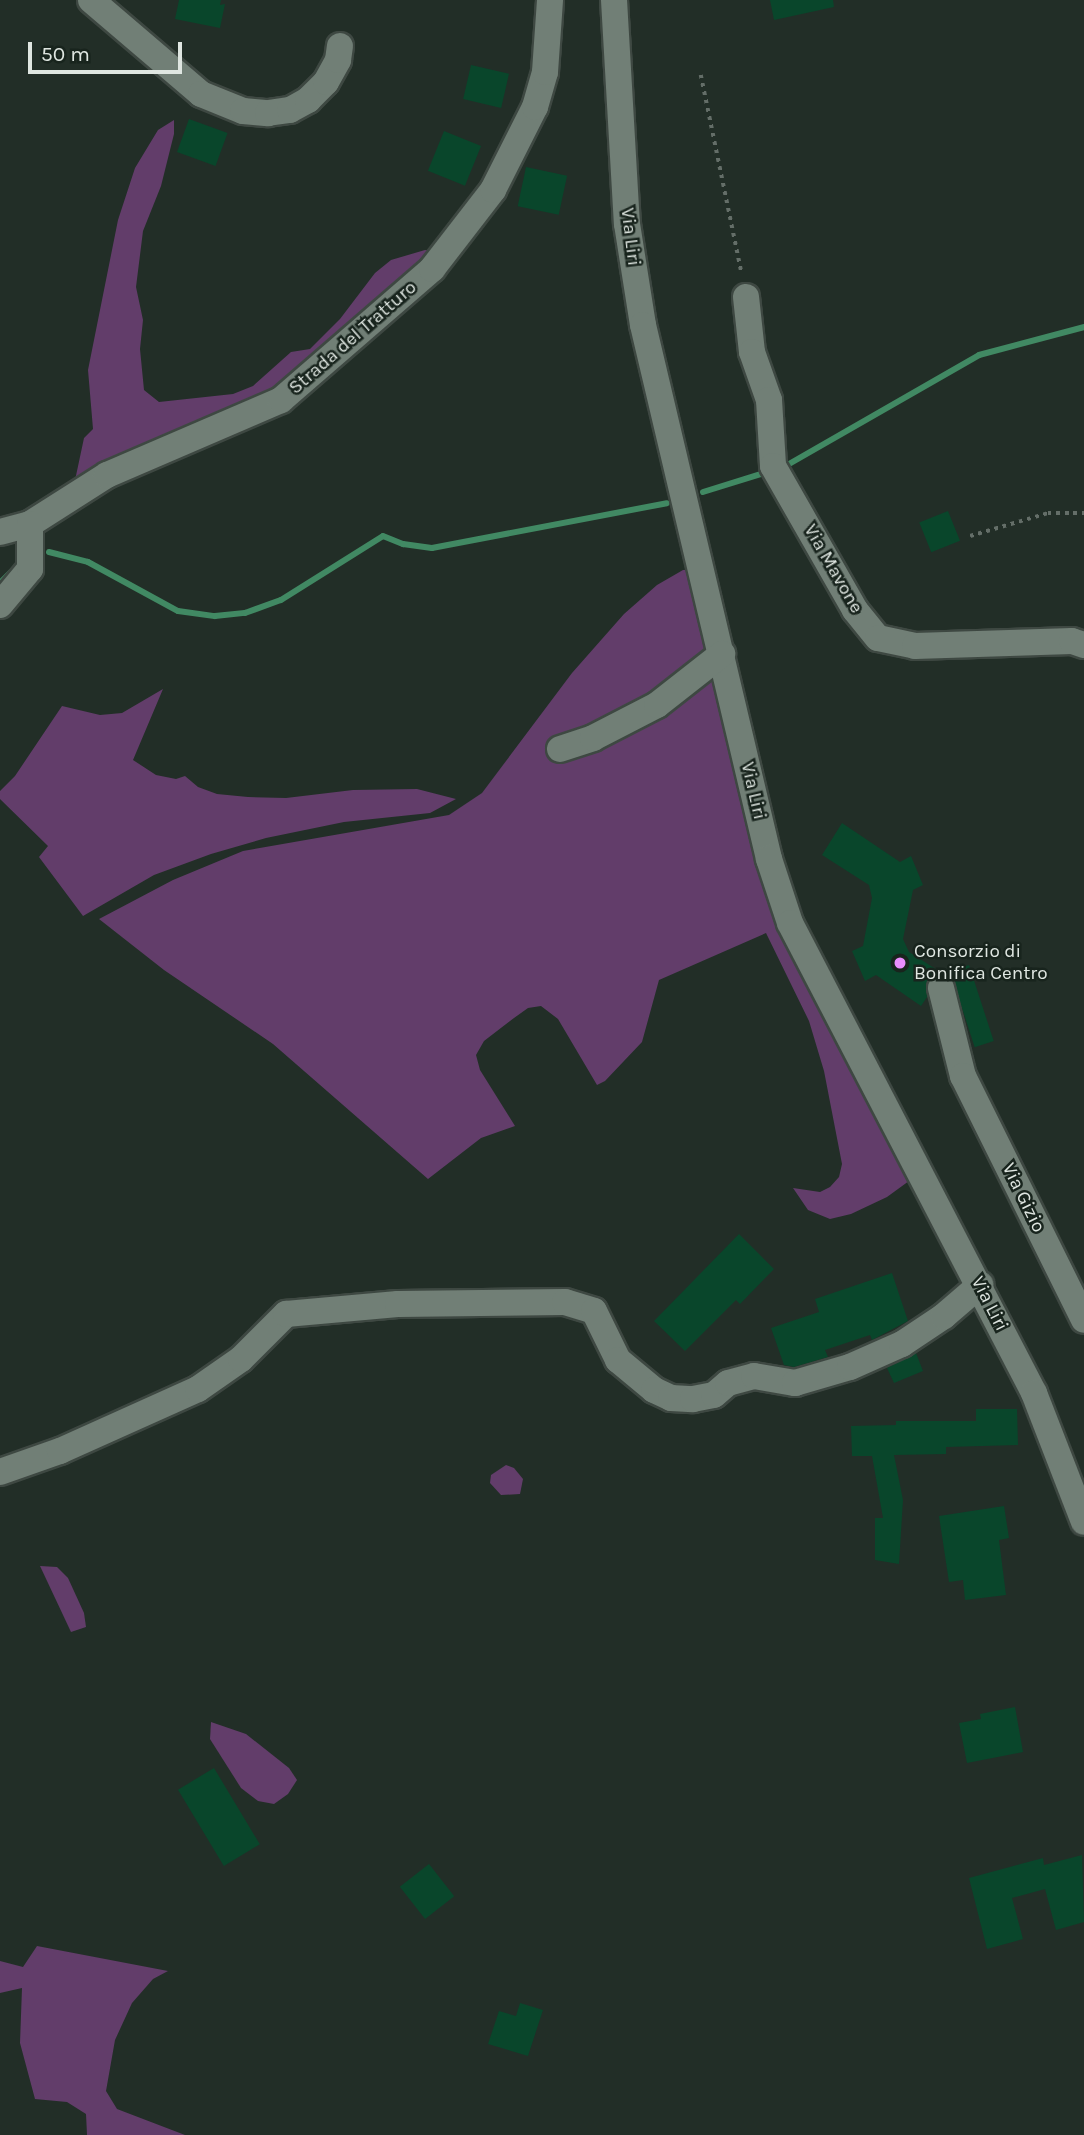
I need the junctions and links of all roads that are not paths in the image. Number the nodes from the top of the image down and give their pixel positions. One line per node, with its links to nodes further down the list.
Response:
1 (91, 0): 4 (street)
2 (550, 0): 6 (street, Strada del Tratturo)
3 (614, 0): 10 (street, Via Liri)
4 (340, 46)
5 (746, 297): 9 (street, Via Mavone)
6 (30, 524): 7 (street, Strada del Tratturo); 8 (street)
7 (0, 532)
8 (0, 605)
9 (1084, 645)
10 (722, 654): 11 (street); 13 (street, Via Liri)
11 (560, 749)
12 (941, 988): 14 (street, Via Gizio)
13 (979, 1284): 15 (street); 16 (street, Via Liri)
14 (1084, 1320)
15 (0, 1472)
16 (1084, 1522)

